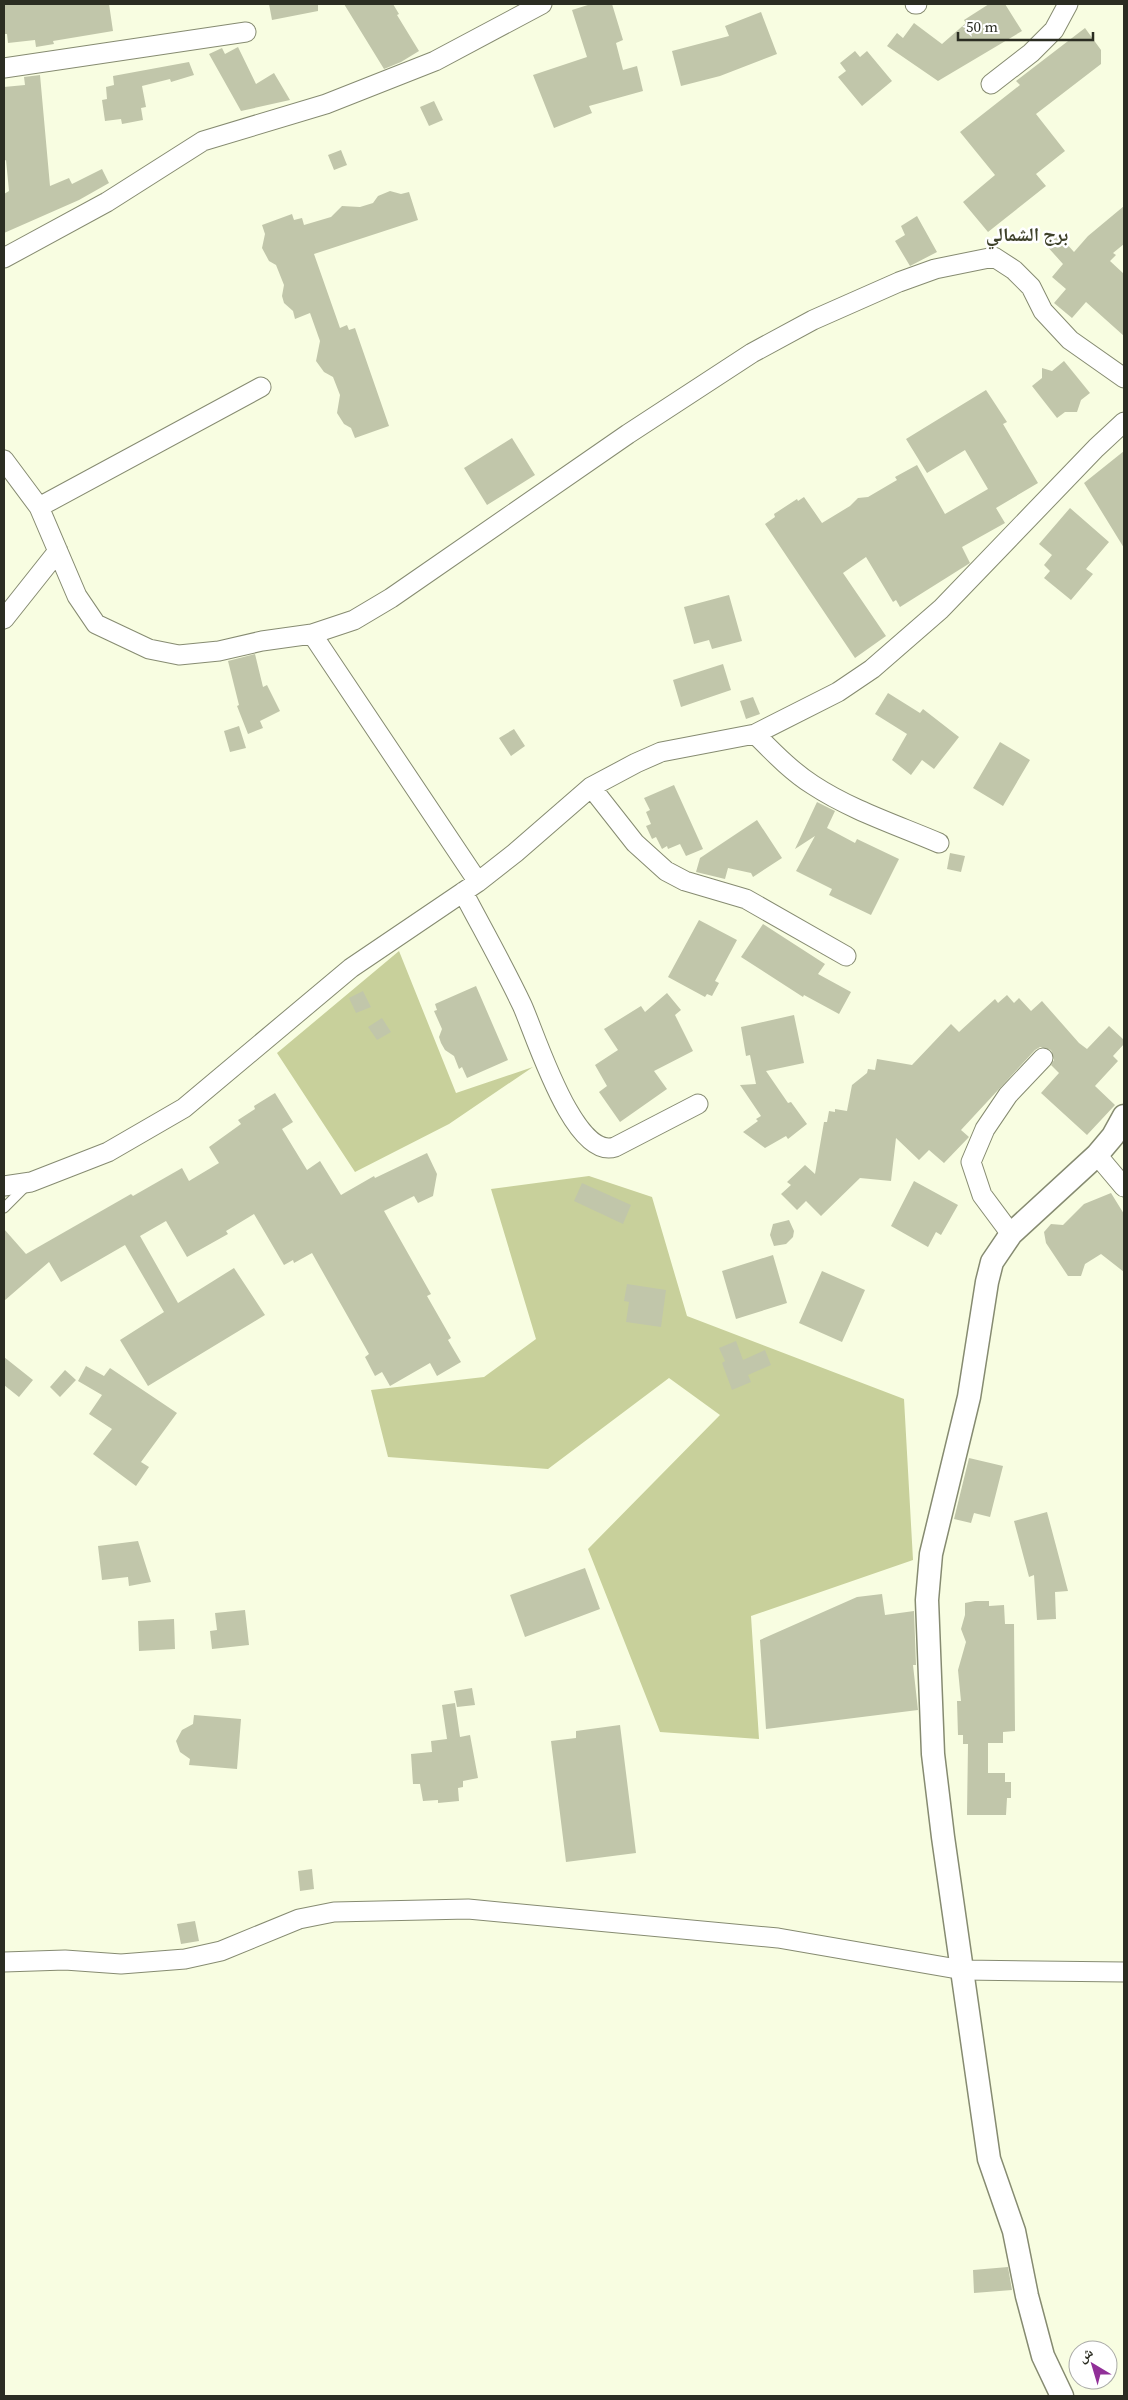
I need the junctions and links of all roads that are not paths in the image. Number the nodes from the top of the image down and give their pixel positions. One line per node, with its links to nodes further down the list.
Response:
1 (542, 4): 6 (street)
2 (1068, 4): 5 (street)
3 (246, 32): 4 (street)
4 (4, 68)
5 (991, 84)
6 (4, 258)
7 (1124, 378): 14 (street)
8 (261, 387): 11 (street)
9 (1124, 422): 15 (street)
10 (4, 460): 11 (street)
11 (39, 507): 12 (street)
12 (58, 551): 13 (street); 14 (street)
13 (4, 618)
14 (312, 634): 18 (street)
15 (755, 734): 16 (street); 17 (street)
16 (591, 787): 18 (street); 19 (street)
17 (939, 843)
18 (470, 887): 21 (street); 24 (street)
19 (846, 956)
20 (1043, 1058): 28 (street)
21 (698, 1104)
22 (1124, 1116): 23 (street)
23 (1097, 1154): 26 (street); 28 (street)
24 (31, 1182): 25 (street); 27 (lane)
25 (4, 1186)
26 (1124, 1187)
27 (4, 1208)
28 (1011, 1234): 30 (street)
29 (4, 1962): 30 (street)
30 (963, 1970): 31 (street); 32 (street)
31 (1124, 1972)
32 (1062, 2396)

